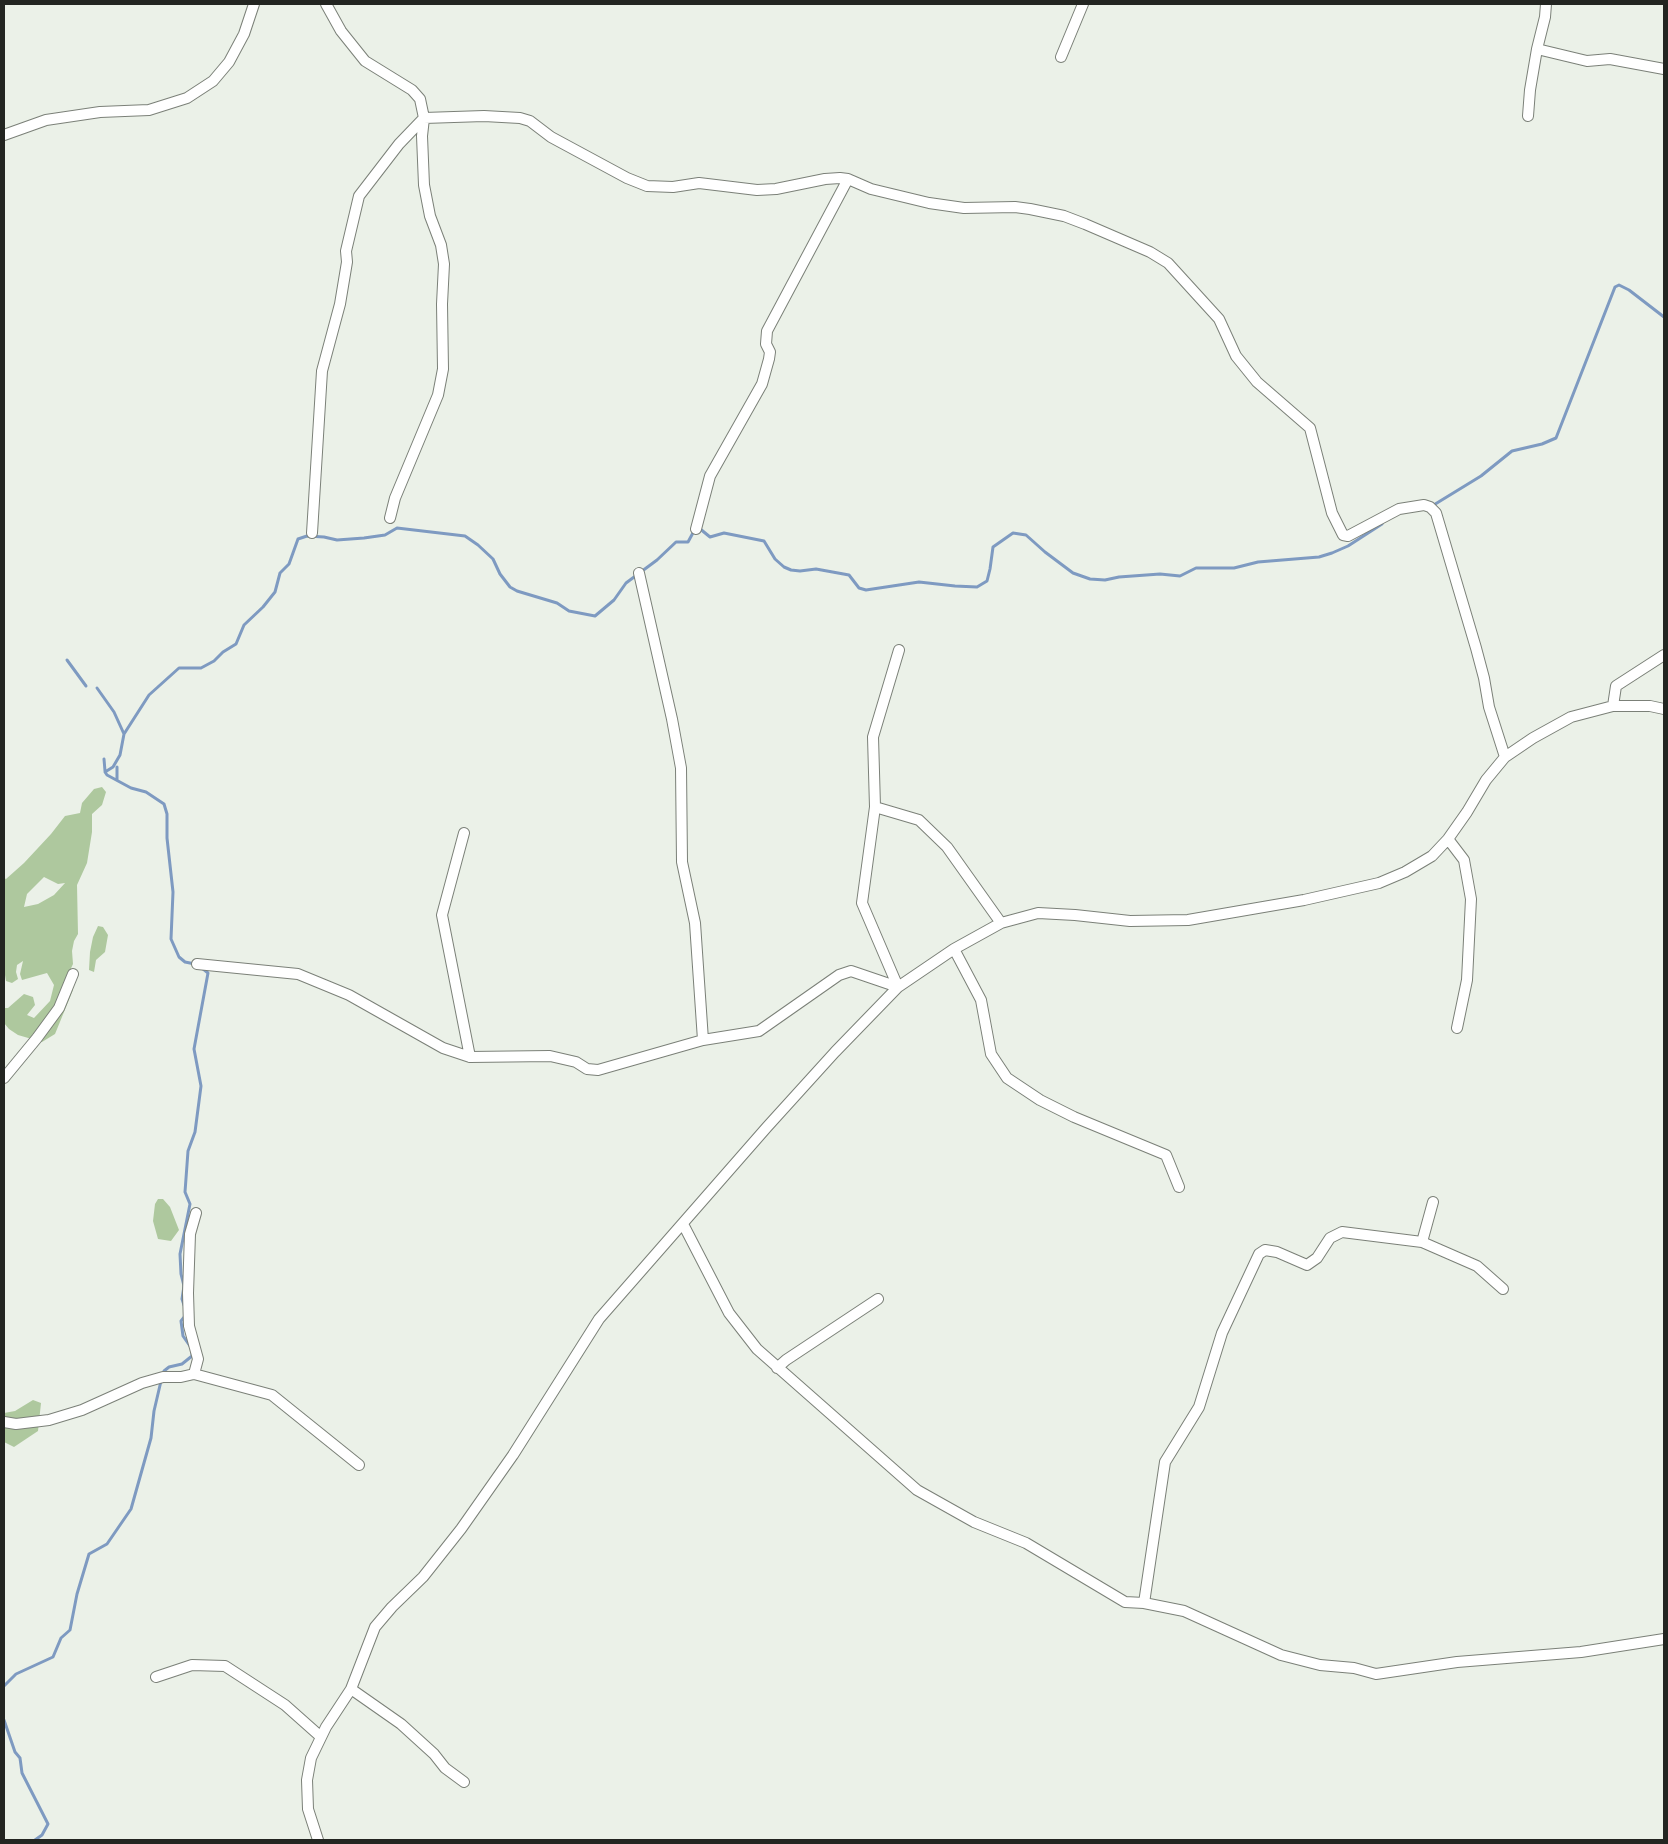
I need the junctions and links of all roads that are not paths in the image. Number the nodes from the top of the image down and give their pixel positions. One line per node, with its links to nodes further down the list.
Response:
1 (254, 4): 10 (street)
2 (326, 4): 9 (street)
3 (1084, 4): 6 (street)
4 (1546, 4): 5 (street)
5 (1537, 49): 7 (street); 8 (street)
6 (1061, 57)
7 (1664, 69)
8 (1528, 116)
9 (424, 118): 11 (street); 12 (street); 14 (street)
10 (4, 135)
11 (848, 179): 13 (street); 20 (street)
12 (390, 518)
13 (696, 529)
14 (312, 533)
15 (639, 573): 30 (street)
16 (899, 650): 21 (street)
17 (1664, 655): 18 (street)
18 (1613, 706): 19 (street); 20 (street)
19 (1664, 709)
20 (1506, 757): 23 (street)
21 (875, 807): 24 (street); 28 (street)
22 (464, 833): 31 (street)
23 (1448, 839): 24 (street); 29 (street)
24 (1001, 923): 25 (street)
25 (954, 949): 28 (street); 33 (street)
26 (197, 964): 31 (street)
27 (73, 974): 32 (street)
28 (898, 987): 30 (street); 36 (street)
29 (1457, 1028)
30 (703, 1040): 31 (street)
31 (470, 1057)
32 (4, 1078)
33 (1179, 1188)
34 (1433, 1202): 37 (street)
35 (196, 1213): 41 (street)
36 (683, 1224): 40 (street); 47 (street)
37 (1422, 1242): 38 (street); 44 (street)
38 (1503, 1289)
39 (878, 1299): 40 (street)
40 (777, 1368): 44 (street)
41 (194, 1374): 42 (street); 43 (street)
42 (4, 1422)
43 (359, 1465)
44 (1144, 1603): 45 (street)
45 (1664, 1639)
46 (156, 1676): 48 (street)
47 (351, 1689): 48 (street); 49 (street)
48 (321, 1737): 50 (street)
49 (464, 1782)
50 (318, 1840)

